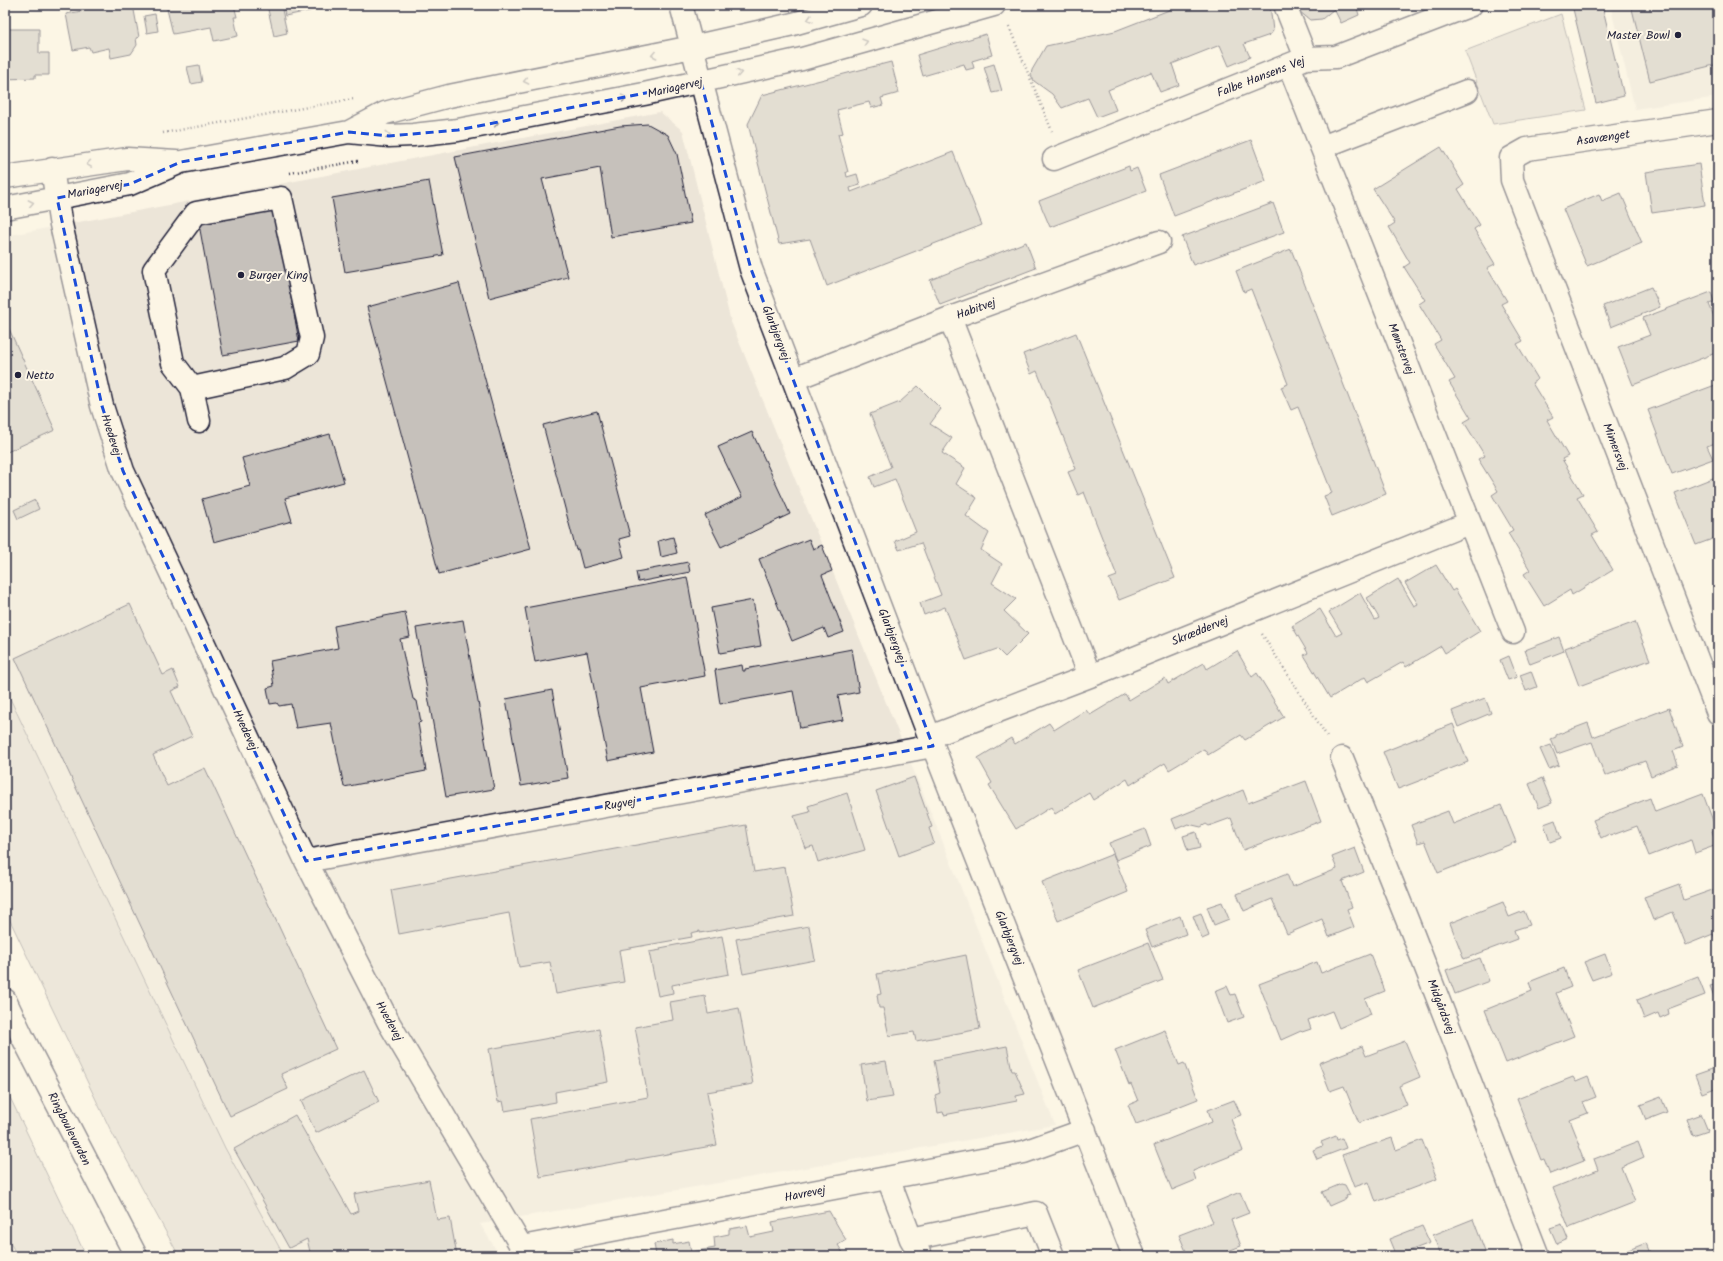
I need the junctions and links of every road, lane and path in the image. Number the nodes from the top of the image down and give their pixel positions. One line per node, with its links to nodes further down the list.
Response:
1 (682, 5): 6 (street, Glarbjergvej)
2 (861, 5): 6 (street, Mariagervej, one-way to 6)
3 (1285, 5): 7 (street, Mønstervej)
4 (1471, 5): 7 (street, Falbe Hansens Vej)
5 (987, 6): 8 (street, Mariagervej, one-way to 5); 15 (path)
6 (692, 47): 8 (street, Glarbjergvej); 12 (street, Mariagervej, one-way to 12)
7 (1298, 61): 14 (street, Mønstervej); 15 (street, Falbe Hansens Vej)
8 (701, 82): 12 (street, Mariagervej, one-way to 8); 24 (street, Glarbjergvej)
9 (1467, 91): 14 (street)
10 (357, 98): 13 (path)
11 (1718, 121): 19 (street, Asavænget)
12 (349, 132): 16 (street, Mariagervej)
13 (159, 134)
14 (1322, 147): 27 (street, Mønstervej)
15 (1058, 157)
16 (181, 162): 17 (street, Mariagervej, one-way to 17); 20 (street, Mariagervej)
17 (52, 169): 18 (street, Mariagervej); 20 (street, Hvedevej)
18 (5, 177)
19 (1512, 180): 31 (street, Mimersvej)
20 (57, 198): 21 (street, Mariagervej, one-way to 20); 34 (street, Hvedevej)
21 (5, 208)
22 (1159, 242): 23 (street, Habitvej)
23 (950, 318): 24 (street, Habitvej); 30 (street)
24 (794, 379): 32 (street, Glarbjergvej)
25 (192, 388): 25 (street); 26 (street)
26 (199, 421)
27 (1470, 523): 28 (street, Skræddervej); 29 (street, Mønstervej)
28 (1248, 612): 30 (street, Skræddervej); 33 (path)
29 (1513, 632)
30 (1090, 676): 32 (street, Skræddervej)
31 (1718, 713)
32 (932, 742): 34 (street, Rugvej); 36 (street, Glarbjergvej)
33 (1342, 758): 45 (street, Midgårdsvej)
34 (306, 861): 40 (street, Hvedevej)
35 (5, 1000): 42 (street, Ringboulevarden)
36 (1085, 1130): 37 (street, Havrevej); 44 (street, Glarbjergvej)
37 (888, 1178): 38 (street); 40 (street, Havrevej)
38 (916, 1248): 43 (street)
39 (5, 1249): 41 (path)
40 (525, 1252)
41 (9, 1256)
42 (136, 1256)
43 (1053, 1256)
44 (1134, 1256)
45 (1538, 1256)

